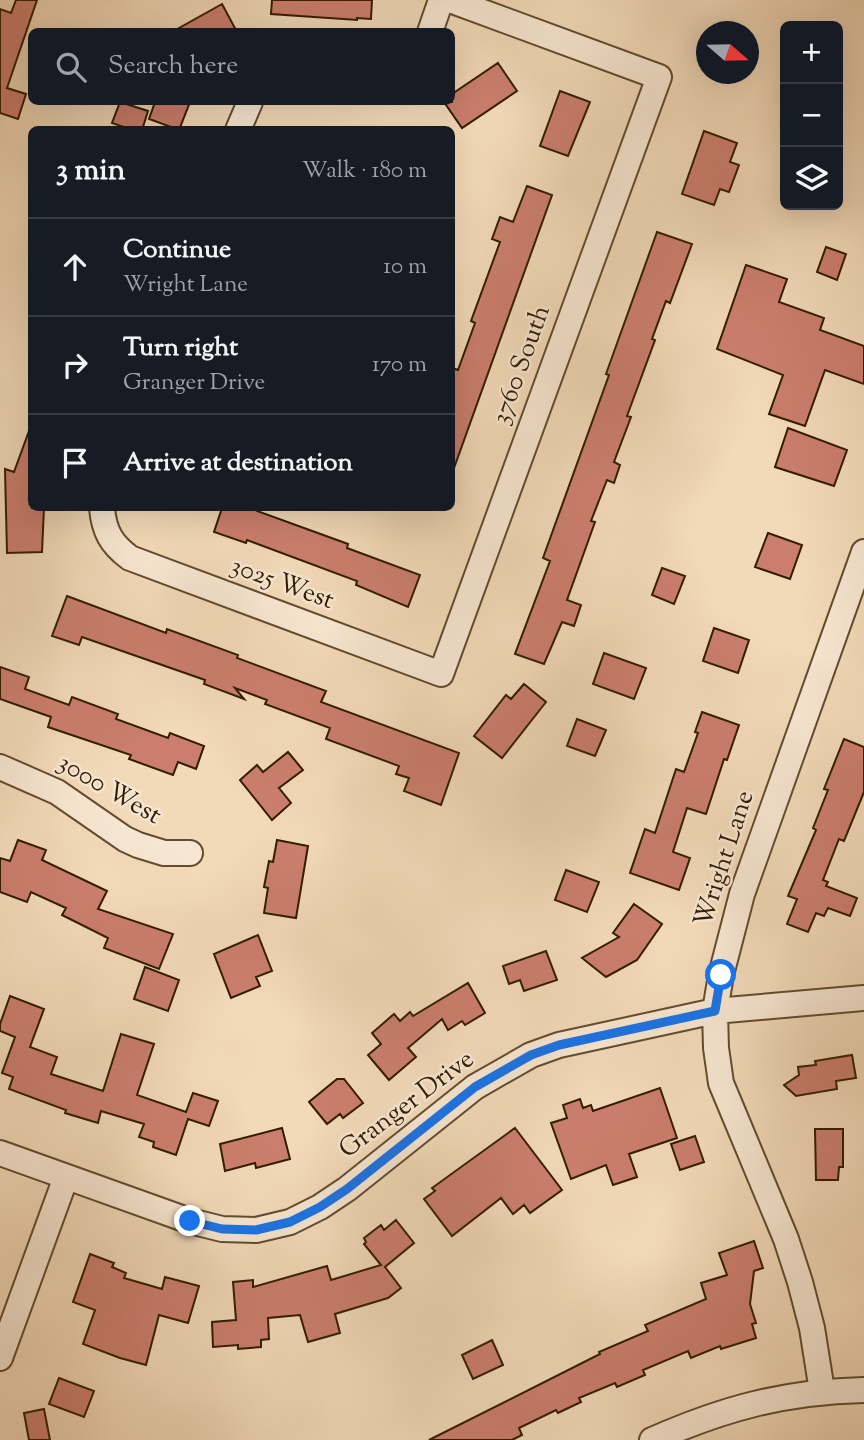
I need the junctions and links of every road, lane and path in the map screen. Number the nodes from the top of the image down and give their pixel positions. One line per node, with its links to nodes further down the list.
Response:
1 (441, 0): 3 (street)
2 (450, 0): 8 (street, 3760 South)
3 (431, 28)
4 (249, 105): 5 (street)
5 (240, 126)
6 (102, 511): 8 (street, 3025 West)
7 (864, 552): 12 (street, Wright Lane)
8 (441, 674)
9 (0, 767): 10 (street, 3000 West)
10 (190, 853)
11 (864, 998): 12 (street, Granger Drive)
12 (715, 1011): 14 (street, Granger Drive); 17 (street, Wright Lane)
13 (0, 1153): 14 (street, Granger Drive)
14 (66, 1177): 15 (street)
15 (0, 1359)
16 (864, 1390): 17 (street)
17 (822, 1391): 18 (street)
18 (652, 1440)

